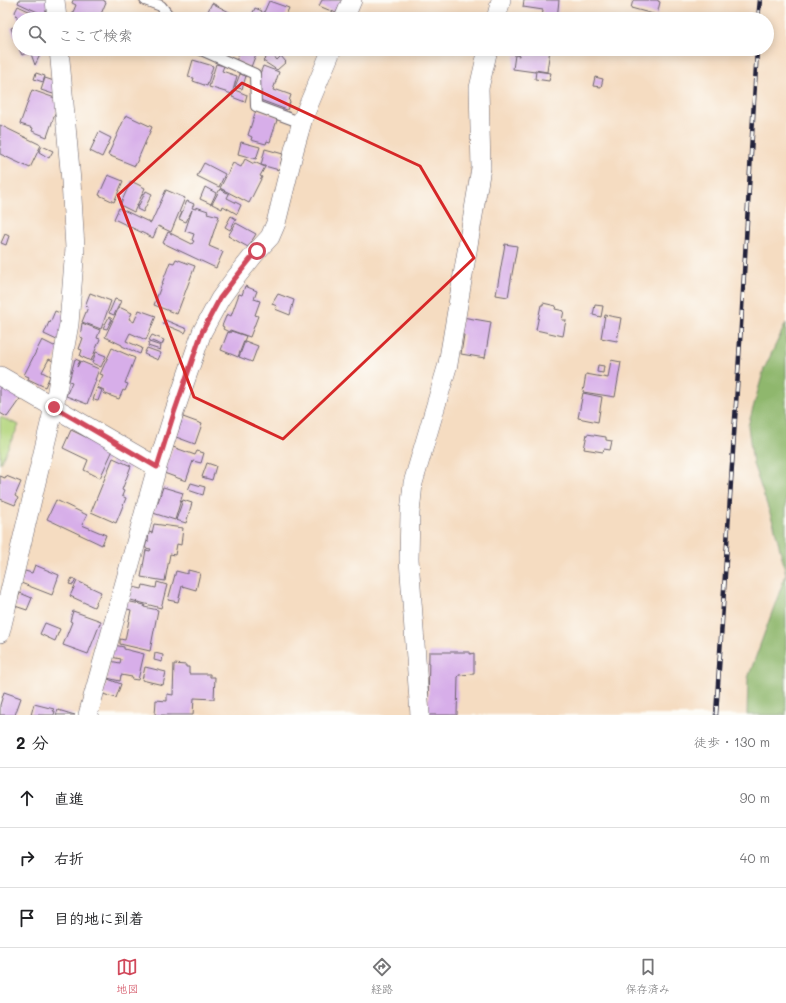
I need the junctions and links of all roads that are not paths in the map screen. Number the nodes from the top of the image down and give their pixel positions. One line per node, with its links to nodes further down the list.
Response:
1 (55, 0): 5 (street)
2 (145, 0): 6 (lane)
3 (352, 0): 7 (street)
4 (501, 0): 8 (street)
5 (56, 12)
6 (166, 12)
7 (347, 12)
8 (498, 12)
9 (60, 56): 15 (street)
10 (215, 56): 13 (lane)
11 (329, 56): 13 (street)
12 (486, 56): 19 (street)
13 (302, 123): 16 (street)
14 (0, 376): 15 (street)
15 (54, 407): 16 (street); 17 (street)
16 (157, 467): 18 (street)
17 (0, 633)
18 (88, 715)
19 (420, 715)

